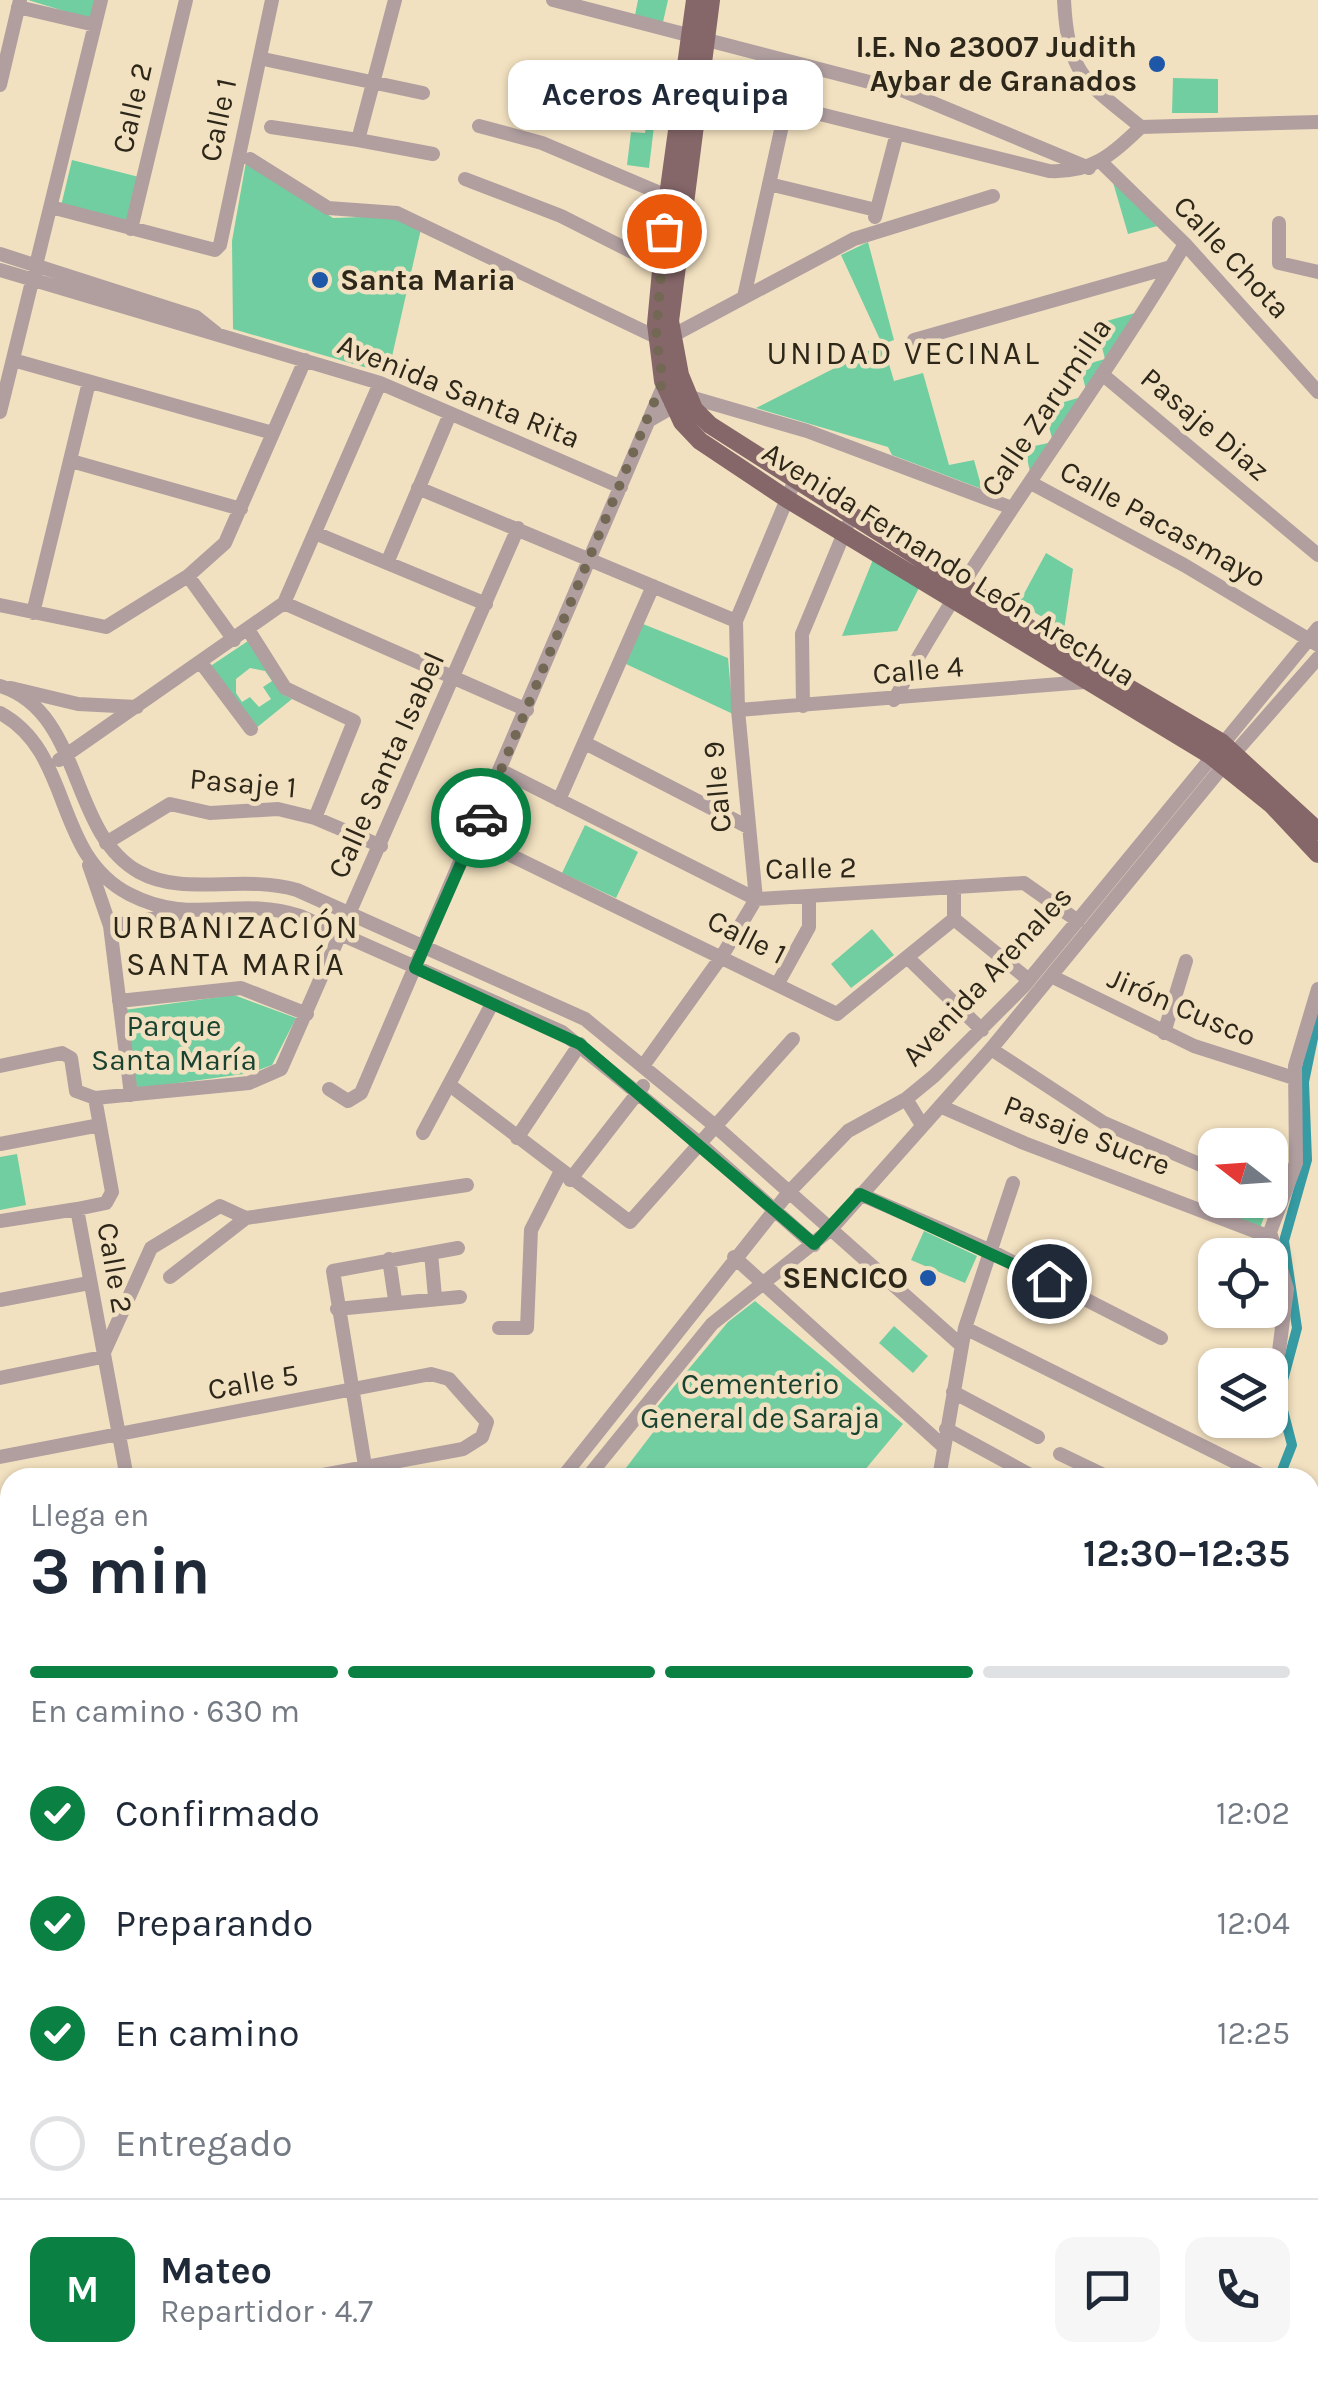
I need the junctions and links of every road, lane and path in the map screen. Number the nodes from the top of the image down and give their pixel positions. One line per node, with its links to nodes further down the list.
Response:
1 (101, 0): 10 (street)
2 (186, 0): 34 (street, Calle 2)
3 (272, 0): 34 (street, Calle 1)
4 (395, 0): 13 (street)
5 (553, 0): 11 (street)
6 (696, 0): 11 (main road)
7 (711, 0): 11 (main road)
8 (1064, 0): 20 (street)
9 (19, 4): 10 (street); 15 (street)
10 (95, 25): 31 (street)
11 (698, 39): 14 (main road); 26 (street); 30 (main road)
12 (268, 60): 13 (street)
13 (374, 82): 16 (street); 23 (street)
14 (699, 84): 17 (street); 30 (main road)
15 (0, 85)
16 (423, 93)
17 (787, 103): 22 (street); 28 (street)
18 (1318, 122): 20 (street)
19 (479, 126): 30 (street)
20 (1141, 127): 26 (street)
21 (271, 128): 23 (street)
22 (897, 132): 26 (street); 32 (street)
23 (358, 140): 24 (street)
24 (432, 154)
25 (250, 159): 44 (street)
26 (1095, 166): 36 (street, Calle Chota)
27 (465, 179): 38 (street)
28 (769, 184): 32 (street); 43 (street)
29 (993, 196): 35 (street)
30 (676, 200): 38 (main road); 44 (main road)
31 (50, 207): 34 (street); 42 (street)
32 (876, 210): 35 (street)
33 (1279, 223): 41 (street)
34 (131, 229)
35 (874, 232): 43 (street)
36 (1186, 244): 39 (street, Calle Zarumilla); 52 (street, Calle Chota)
37 (0, 254): 42 (street, Avenida Santa Rita)
38 (660, 266): 44 (main road)
39 (1171, 268): 45 (street); 48 (street, Calle Zarumilla)
40 (0, 270): 42 (street, Avenida Santa Rita)
41 (1318, 272)
42 (33, 274): 46 (street); 47 (street, Avenida Santa Rita)
43 (744, 297): 44 (street)
44 (663, 337): 49 (main road)
45 (914, 340)
46 (13, 360): 50 (street); 54 (street)
47 (304, 360): 51 (street, Avenida Santa Rita); 57 (street)
48 (1102, 374): 60 (street, Calle Zarumilla); 69 (street, Pasaje Diaz)
49 (672, 378): 53 (main road); 56 (street)
50 (90, 382): 57 (street); 58 (street)
51 (380, 384): 55 (street, Avenida Santa Rita); 68 (street)
52 (1318, 392)
53 (681, 401): 56 (street); 59 (main road, Avenida Fernando León Arechua); 63 (main road, Avenida Fernando León Arechua); 64 (street)
54 (0, 412)
55 (450, 414): 61 (street, Avenida Santa Rita); 62 (street)
56 (650, 420): 61 (street)
57 (273, 433): 65 (street)
58 (71, 461): 65 (street); 78 (street)
59 (795, 480): 63 (street, Calle 9); 66 (main road, Avenida Fernando León Arechua)
60 (1032, 483): 64 (street, Calle Zarumilla); 81 (street, Calle Pacasmayo)
61 (620, 487): 70 (street)
62 (418, 488): 67 (street); 71 (street)
63 (787, 499): 66 (main road, Avenida Fernando León Arechua); 79 (street, Calle 9)
64 (1012, 508): 74 (street, Calle Zarumilla)
65 (241, 509): 72 (street)
66 (848, 526): 74 (main road, Avenida Fernando León Arechua); 89 (street)
67 (518, 528): 70 (street); 76 (street, Calle Santa Isabel)
68 (315, 533): 71 (street); 75 (street)
69 (1318, 554)
70 (590, 558): 73 (street); 91 (street)
71 (387, 563): 76 (street)
72 (188, 576): 78 (street); 82 (street)
73 (653, 586): 79 (street); 95 (street)
74 (955, 591): 85 (main road, Avenida Fernando León Arechua); 88 (street, Calle Zarumilla)
75 (284, 603): 80 (street); 86 (street)
76 (486, 604): 86 (street, Calle Santa Isabel)
77 (0, 605): 78 (street)
78 (33, 613)
79 (736, 622): 92 (street, Calle 9)
80 (249, 631): 82 (street); 101 (street)
81 (1315, 637): 97 (street, Avenida Arenales)
82 (234, 640): 84 (street)
83 (1318, 658): 97 (street, Avenida Arenales)
84 (202, 664): 90 (street); 94 (street)
85 (1090, 675): 88 (street, Calle 4); 97 (main road, Avenida Fernando León Arechua)
86 (454, 678): 91 (street); 106 (street, Calle Santa Isabel)
87 (3, 687): 90 (street); 96 (street)
88 (894, 700): 89 (street, Calle 4)
89 (803, 706): 92 (street, Calle 4)
90 (138, 707): 96 (street)
91 (527, 710): 99 (street)
92 (738, 710): 102 (street, Calle 9)
93 (0, 713): 98 (street)
94 (251, 729)
95 (585, 743): 100 (street); 102 (street)
96 (66, 754): 98 (street); 105 (street)
97 (1222, 754): 103 (main road, Avenida Fernando León Arechua); 107 (main road, Avenida Fernando León Arechua); 116 (street, Avenida Arenales); 124 (street, Avenida Arenales)
98 (49, 768): 108 (street)
99 (502, 771): 100 (street, Calle 2); 104 (street)
100 (560, 800): 112 (street, Calle 2)
101 (315, 818): 105 (street, Pasaje 1); 106 (street, Pasaje 1)
102 (748, 827): 112 (street, Calle 9)
103 (1318, 832)
104 (472, 836): 119 (street); 120 (street, Calle 1)
105 (106, 844): 109 (street)
106 (381, 846): 113 (street, Calle Santa Isabel)
107 (1318, 854)
108 (88, 864): 114 (street); 117 (street)
109 (185, 886): 113 (street); 114 (street)
110 (954, 891): 111 (street, Calle 2); 115 (street); 116 (street, Calle 2)
111 (810, 898): 112 (street, Calle 2); 126 (street)
112 (756, 899): 120 (street)
113 (351, 912): 118 (street, Calle Santa Isabel); 119 (street)
114 (187, 913): 117 (street); 118 (street)
115 (954, 919): 121 (street, Calle 1); 125 (street)
116 (1078, 922): 125 (street, Avenida Arenales)
117 (110, 926): 128 (street)
118 (342, 934): 123 (street); 130 (street, Calle Santa Isabel)
119 (424, 948): 123 (street); 137 (street)
120 (722, 956): 126 (street, Calle 1); 137 (street)
121 (908, 958): 126 (street, Calle 1); 131 (street)
122 (1186, 961): 132 (street)
123 (415, 968): 129 (street); 140 (street)
124 (1053, 977): 132 (street, Jirón Cusco); 135 (street, Avenida Arenales)
125 (1029, 980): 131 (street, Avenida Arenales)
126 (778, 984)
127 (1318, 989): 138 (street)
128 (119, 1001): 130 (street); 142 (street)
129 (494, 1002): 134 (street); 139 (street)
130 (308, 1014): 142 (street, Calle Santa Isabel)
131 (982, 1030): 144 (street, Avenida Arenales)
132 (1164, 1033): 138 (street, Jirón Cusco)
133 (793, 1039): 148 (street)
134 (580, 1044): 141 (street); 150 (street)
135 (991, 1050): 145 (street, Avenida Arenales); 153 (street)
136 (0, 1066): 143 (street, Calle 2)
137 (647, 1070): 141 (street); 148 (street)
138 (1294, 1078): 154 (street)
139 (452, 1086): 149 (street); 150 (street)
140 (329, 1089)
141 (638, 1092): 151 (street); 155 (street)
142 (131, 1095): 143 (street, Calle Santa Isabel)
143 (95, 1098): 146 (street, Calle 2)
144 (906, 1100): 147 (street); 158 (street, Avenida Arenales)
145 (940, 1106): 147 (street, Avenida Arenales); 166 (street, Pasaje Sucre)
146 (100, 1124): 152 (street); 160 (street, Calle 2)
147 (922, 1125): 159 (street, Avenida Arenales)
148 (714, 1126): 151 (street); 158 (street)
149 (423, 1132)
150 (517, 1138): 155 (street)
151 (698, 1142): 155 (street); 161 (street)
152 (0, 1144)
153 (1198, 1164)
154 (1288, 1173)
155 (565, 1177): 181 (street)
156 (1013, 1183): 169 (street)
157 (467, 1185): 162 (street)
158 (788, 1192): 161 (street, Avenida Arenales); 165 (street)
159 (860, 1194): 165 (street, Avenida Arenales); 169 (street)
160 (77, 1208): 164 (street); 175 (street, Calle 2)
161 (774, 1209): 167 (street); 171 (street, Avenida Arenales)
162 (246, 1218): 173 (street); 186 (street)
163 (1273, 1218): 166 (street)
164 (0, 1221)
165 (831, 1229): 167 (street, Avenida Arenales); 184 (street)
166 (1270, 1237): 185 (street)
167 (814, 1244): 174 (street, Avenida Arenales)
168 (458, 1248): 170 (street)
169 (991, 1251): 182 (street); 183 (street)
170 (431, 1253): 172 (street); 176 (street)
171 (734, 1257): 174 (street); 199 (street, Avenida Arenales)
172 (389, 1258): 179 (street); 180 (street)
173 (170, 1278)
174 (762, 1283): 193 (street); 200 (street, Avenida Arenales)
175 (90, 1284): 178 (street); 186 (street, Calle 2)
176 (435, 1297): 177 (street); 179 (street)
177 (460, 1297)
178 (0, 1300)
179 (394, 1300): 180 (street)
180 (338, 1309): 188 (street)
181 (499, 1328)
182 (965, 1328): 184 (street); 204 (street)
183 (1161, 1338)
184 (962, 1346): 189 (street)
185 (1278, 1348)
186 (102, 1357): 187 (street); 191 (street, Calle 2)
187 (0, 1378)
188 (351, 1392): 191 (street, Calle 5); 197 (street); 198 (street, Calle 5)
189 (953, 1392): 190 (street); 192 (street)
190 (946, 1430): 193 (street); 202 (street)
191 (119, 1435): 195 (street, Calle 5); 196 (street, Calle 2)
192 (1038, 1438)
193 (944, 1446): 201 (street)
194 (1060, 1454): 203 (street)
195 (0, 1458)
196 (125, 1468)
197 (365, 1468)
198 (383, 1468)
199 (570, 1468)
200 (595, 1468)
201 (940, 1468)
202 (1017, 1468)
203 (1089, 1468)
204 (1247, 1468)

